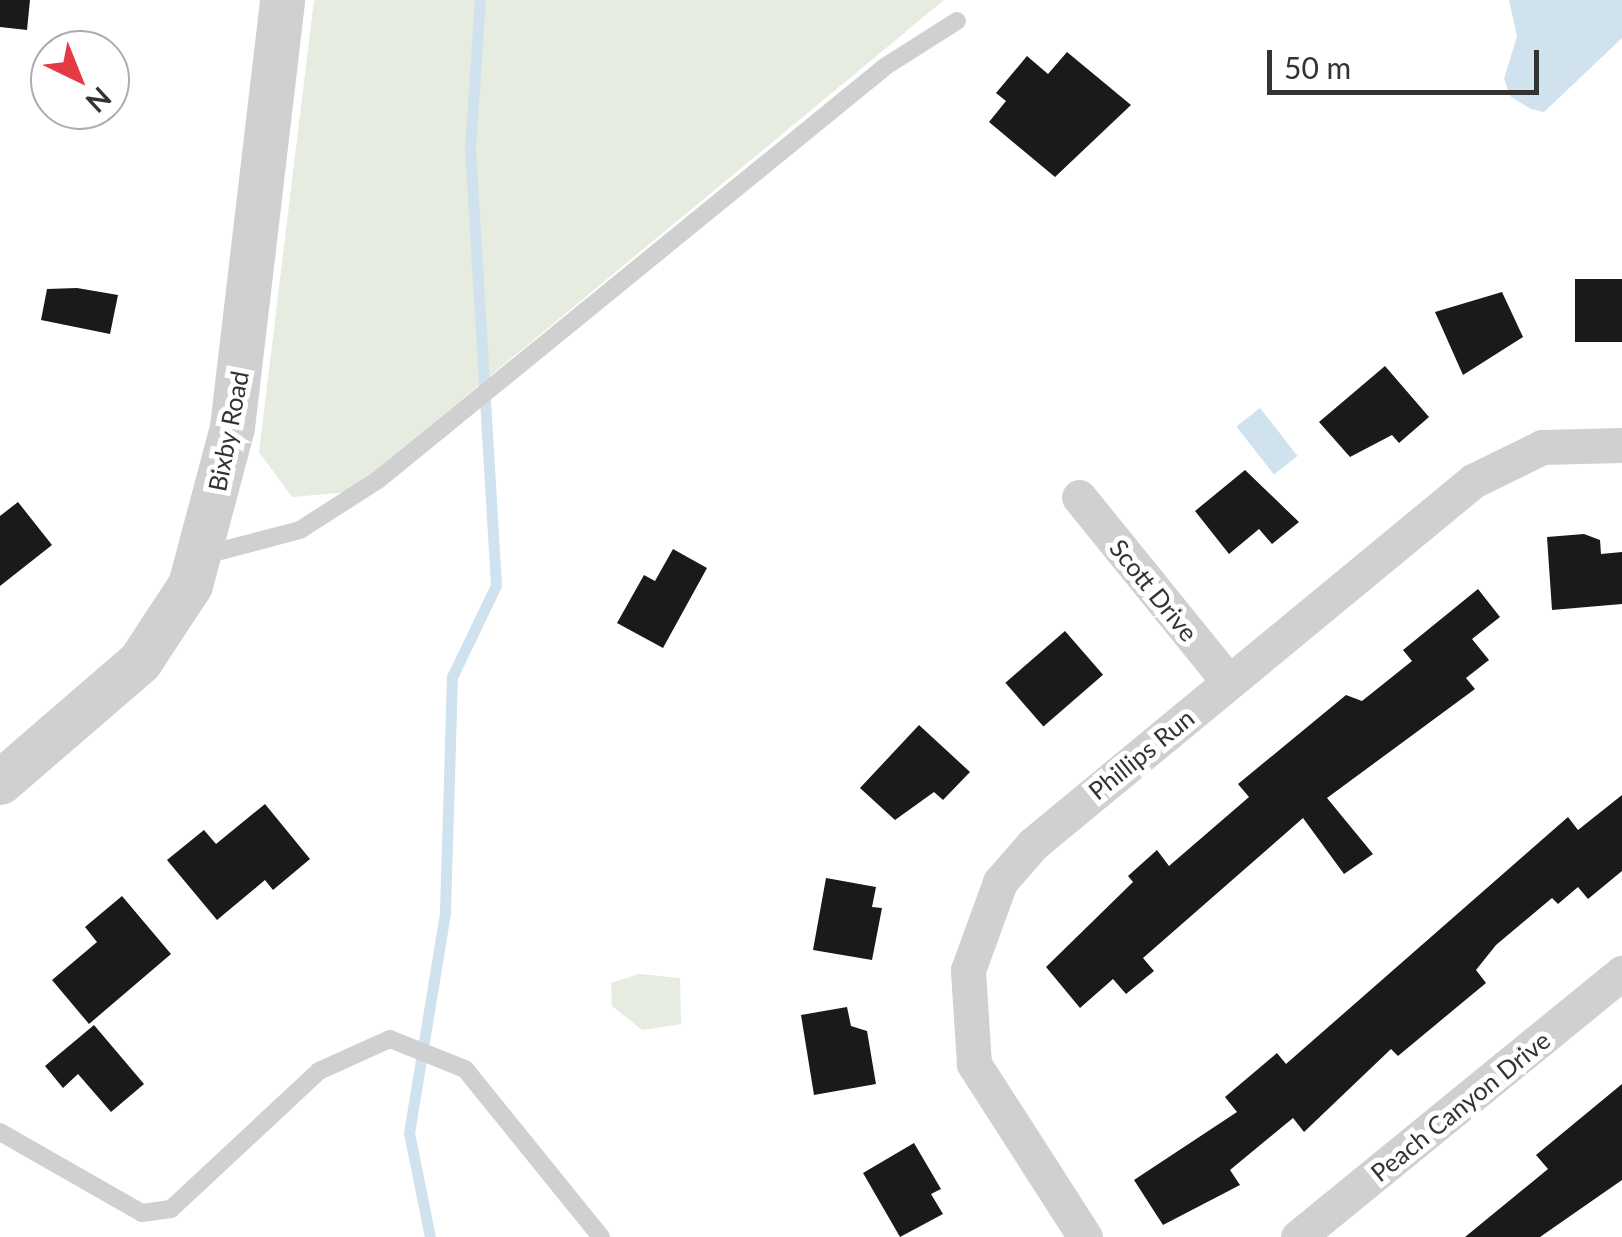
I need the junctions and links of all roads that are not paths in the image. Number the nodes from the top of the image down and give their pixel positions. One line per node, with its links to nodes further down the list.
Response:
1 (282, 0): 5 (street, Bixby Road)
2 (957, 21): 5 (lane)
3 (1622, 445): 6 (street, Phillips Run)
4 (1079, 497): 6 (street, Scott Drive)
5 (200, 556): 7 (street, Bixby Road)
6 (1229, 682): 11 (street, Phillips Run)
7 (0, 782)
8 (1622, 974): 12 (street, Peach Canyon Drive)
9 (0, 1132): 10 (lane)
10 (602, 1237)
11 (1084, 1237)
12 (1298, 1237)

